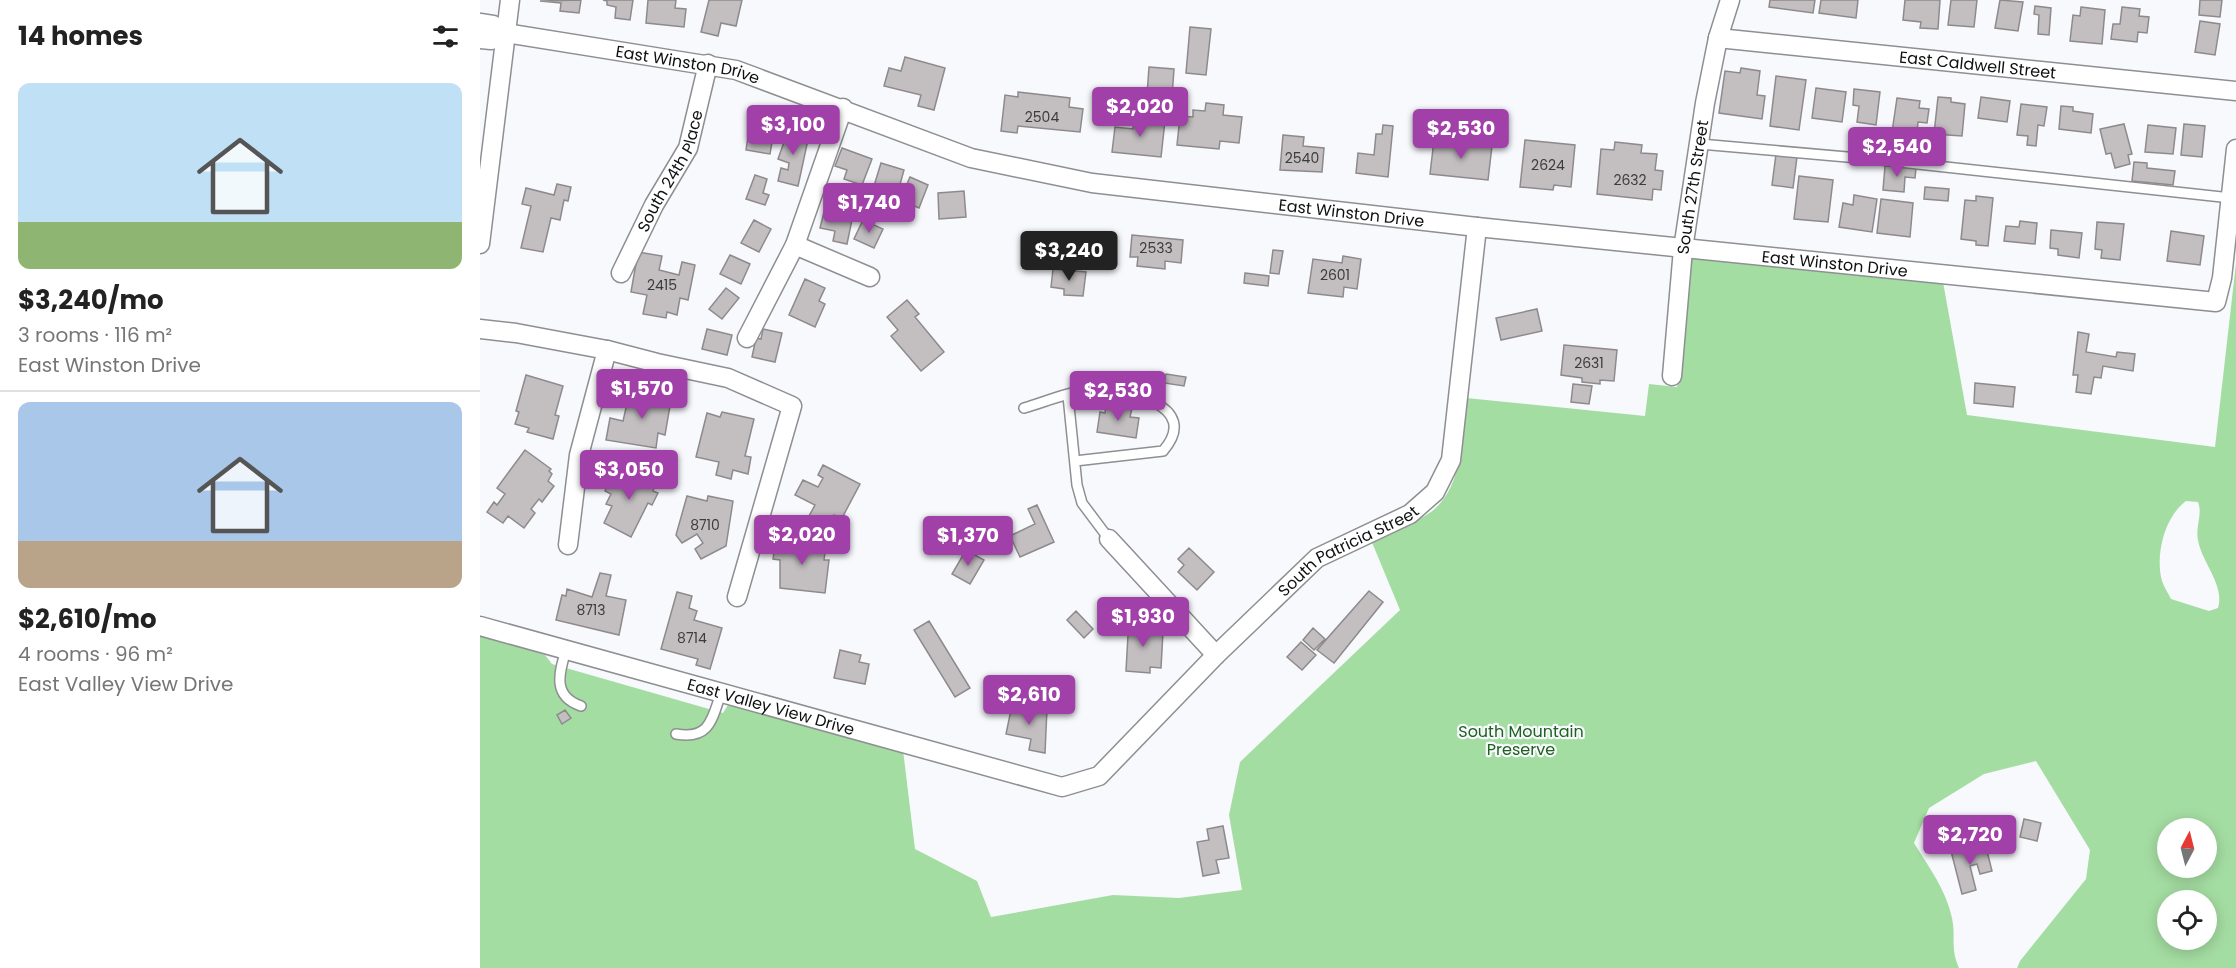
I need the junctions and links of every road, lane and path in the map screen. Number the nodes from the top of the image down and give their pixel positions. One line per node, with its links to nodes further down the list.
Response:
1 (510, 0): 4 (street)
2 (1731, 0): 5 (street, South 27th Street)
3 (480, 23): 4 (street, East Winston Drive)
4 (506, 33): 6 (street, East Winston Drive); 7 (street, East Winston Drive); 14 (street)
5 (1718, 38): 8 (street, East Caldwell Street); 10 (street, South 27th Street)
6 (480, 39)
7 (708, 63): 9 (street, East Winston Drive); 17 (street, South 24th Place)
8 (2236, 91)
9 (843, 108): 13 (street, East Winston Drive); 15 (street)
10 (1700, 144): 12 (lane); 16 (street, South 27th Street)
11 (2236, 149): 12 (street)
12 (2231, 198): 16 (street, East Winston Drive)
13 (1477, 227): 16 (street, East Winston Drive); 31 (street, South Patricia Street)
14 (480, 244)
15 (795, 245): 18 (street); 20 (street)
16 (1683, 249): 22 (street, South 27th Street)
17 (621, 273)
18 (870, 277)
19 (480, 329): 21 (street)
20 (747, 338)
21 (607, 350): 27 (street); 28 (street)
22 (1672, 376)
23 (1068, 396): 24 (lane); 25 (lane); 25 (lane)
24 (1024, 408)
25 (1075, 461): 26 (lane)
26 (1109, 539): 31 (street)
27 (568, 545)
28 (737, 597)
29 (480, 626): 30 (street, East Valley View Drive)
30 (566, 650): 32 (street, East Valley View Drive); 33 (lane)
31 (1216, 655): 35 (street, South Patricia Street)
32 (721, 693): 34 (lane); 35 (street, East Valley View Drive)
33 (581, 706)
34 (676, 734)
35 (1062, 787)

